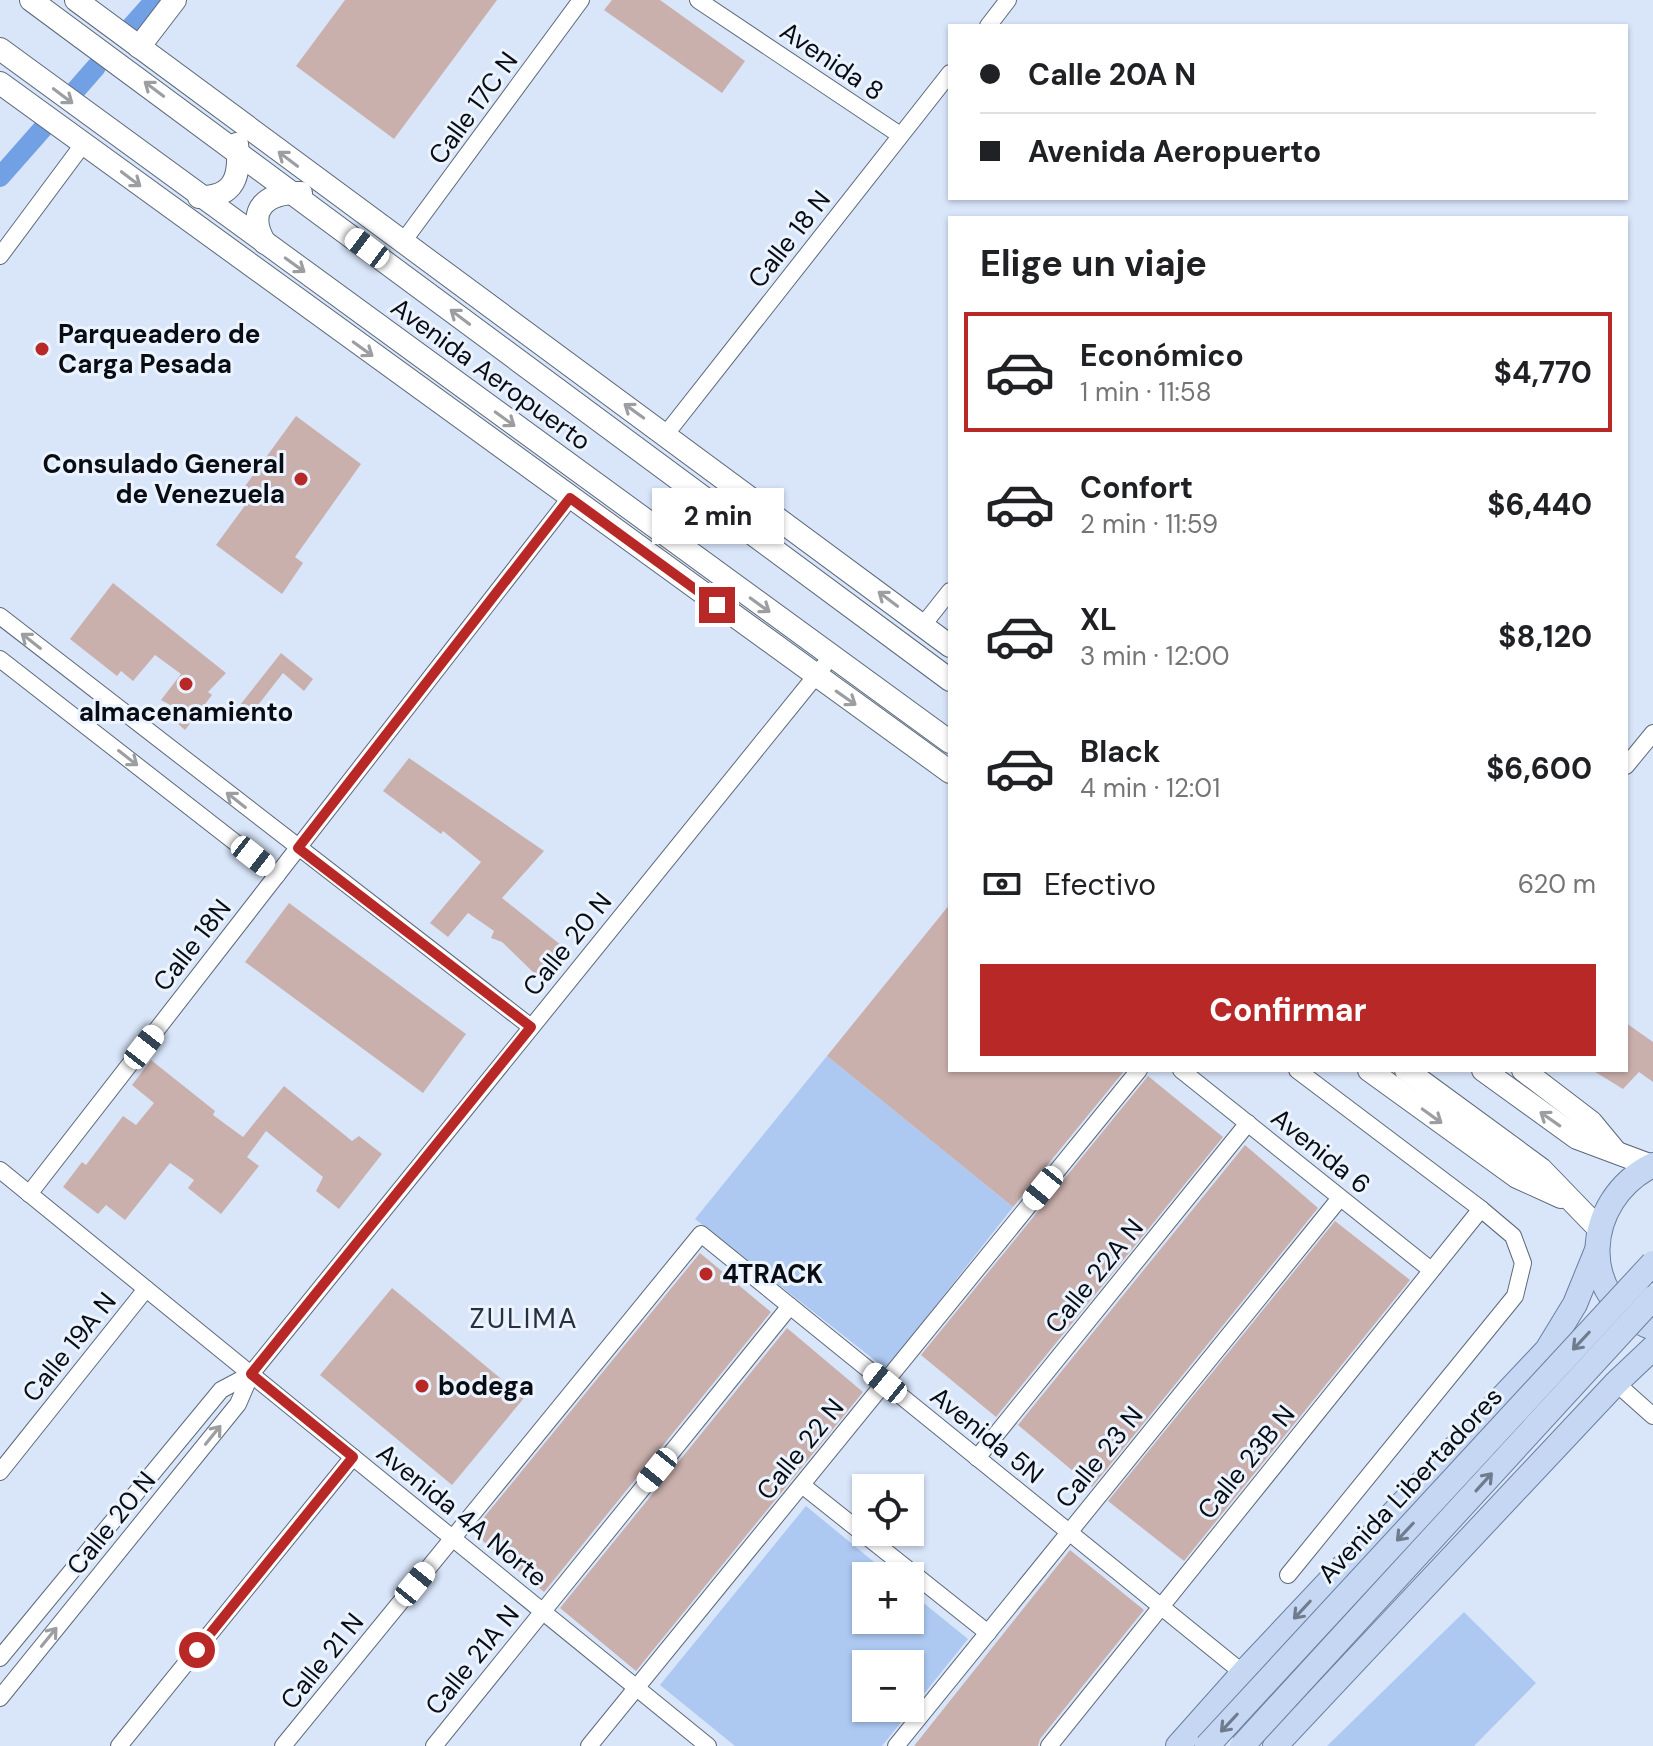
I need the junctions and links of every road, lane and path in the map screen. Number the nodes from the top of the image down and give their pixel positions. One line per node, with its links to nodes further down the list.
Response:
1 (31, 0): 15 (main road, Avenida Aeropuerto, one-way to 1)
2 (77, 0): 8 (main road, Avenida Aeropuerto)
3 (175, 0): 8 (main road)
4 (581, 0): 20 (street, Calle 17C N)
5 (698, 0): 13 (street, Avenida 8)
6 (1008, 0): 7 (street)
7 (990, 24)
8 (139, 47): 12 (main road, Avenida Aeropuerto)
9 (0, 49): 18 (main road, Avenida Aeropuerto, one-way to 18)
10 (948, 75): 13 (street, Calle 18 N)
11 (0, 83): 14 (main road, Avenida Aeropuerto)
12 (234, 118): 15 (main road); 17 (main road, Avenida Aeropuerto, one-way to 12)
13 (900, 135): 22 (street, Calle 18 N)
14 (84, 143): 21 (street); 23 (main road, Avenida Aeropuerto, one-way to 23)
15 (238, 153): 16 (main road, Avenida Aeropuerto); 18 (main road)
16 (293, 193): 17 (main road); 19 (main road); 26 (main road, Avenida Aeropuerto, one-way to 16)
17 (336, 195): 20 (main road, Avenida Aeropuerto)
18 (199, 197): 19 (main road, Avenida Aeropuerto)
19 (265, 243): 30 (main road, Avenida Aeropuerto, one-way to 30)
20 (402, 243): 22 (main road, Avenida Aeropuerto, one-way to 20)
21 (0, 256)
22 (666, 434): 24 (main road, Avenida Aeropuerto)
23 (570, 498): 32 (main road, Avenida Aeropuerto); 38 (street, Calle 18N)
24 (856, 575): 26 (main road); 28 (main road, Avenida Aeropuerto, one-way to 24)
25 (948, 594): 28 (street)
26 (840, 598): 33 (main road, Avenida Aeropuerto)
27 (0, 616): 38 (street, one-way to 27)
28 (923, 625): 29 (main road, Avenida Aeropuerto)
29 (948, 644)
30 (831, 657): 32 (street, Calle 20 N); 34 (main road, Avenida Aeropuerto)
31 (0, 659): 39 (street, one-way to 39)
32 (815, 677): 37 (main road, Avenida Aeropuerto, one-way to 37); 40 (street, Calle 20 N)
33 (948, 679)
34 (948, 741)
35 (1650, 742): 36 (street)
36 (1628, 764)
37 (948, 771)
38 (298, 848): 39 (street, Calle 18N); 40 (street)
39 (277, 875): 52 (street, Calle 18N)
40 (531, 1027): 65 (street, Calle 20 N)
41 (1137, 1072): 66 (street, Calle 22 N)
42 (1184, 1072): 48 (street, Avenida 6)
43 (1300, 1072): 55 (street)
44 (1372, 1072): 54 (main road, one-way to 54)
45 (1409, 1072): 54 (main road)
46 (1486, 1072): 49 (main road, one-way to 46)
47 (1526, 1072): 49 (main road)
48 (1248, 1123): 53 (street, Avenida 6); 70 (street, Calle 22A N)
49 (1619, 1155): 50 (main road)
50 (1652, 1166): 57 (main road)
51 (0, 1170): 52 (street, Avenida 4A Norte)
52 (29, 1194): 60 (street, Avenida 4A Norte)
53 (1340, 1198): 59 (street, Avenida 6); 73 (street, Calle 23 N)
54 (1577, 1205): 57 (main road)
55 (1481, 1209): 59 (street, Calle 23B N); 75 (street)
56 (701, 1234): 62 (street, Avenida 5N); 74 (street, Calle 21 N)
57 (1598, 1239): 63 (main road); 80 (main road, one-way to 80)
58 (1653, 1263): 91 (main road, Avenida Libertadores, one-way to 91, bridge)
59 (1431, 1270): 76 (street, Calle 23B N)
60 (146, 1289): 65 (street, Avenida 4A Norte); 71 (street, Calle 19A N)
61 (1653, 1298): 92 (main road, Avenida Libertadores, one-way to 61, bridge)
62 (790, 1306): 66 (street, Avenida 5N); 77 (street, Calle 21A N)
63 (1653, 1328)
64 (1653, 1348): 67 (main road)
65 (251, 1374): 69 (street, Avenida 4A Norte); 79 (street, Calle 20 N); 82 (street, Calle 20 N, one-way to 65)
66 (885, 1383): 70 (street, Avenida 5N); 72 (street, Calle 22 N)
67 (1616, 1383): 68 (street); 93 (main road)
68 (1653, 1416)
69 (353, 1457): 74 (street, Avenida 4A Norte); 83 (street)
70 (977, 1458): 73 (street, Avenida 5N)
71 (0, 1472)
72 (802, 1485): 78 (street); 81 (street, Calle 22 N)
73 (1069, 1532): 76 (street, Avenida 5N); 78 (street, Calle 23 N)
74 (453, 1538): 77 (street, Avenida 4A Norte); 84 (street, Calle 21 N)
75 (1288, 1575)
76 (1161, 1606): 80 (street, Avenida 5N); 89 (street, Calle 23B N)
77 (543, 1611): 81 (street, Avenida 4A Norte); 85 (street, Calle 21A N)
78 (988, 1633): 88 (street, Calle 23 N)
79 (0, 1658)
80 (1243, 1673): 90 (main road)
81 (637, 1688): 86 (street, Calle 22 N); 87 (street, Avenida 4A Norte)
82 (0, 1698)
83 (119, 1746)
84 (285, 1746)
85 (434, 1746)
86 (589, 1746)
87 (708, 1746)
88 (896, 1746)
89 (1049, 1746)
90 (1178, 1746)
91 (1207, 1746)
92 (1242, 1746)
93 (1275, 1746)

